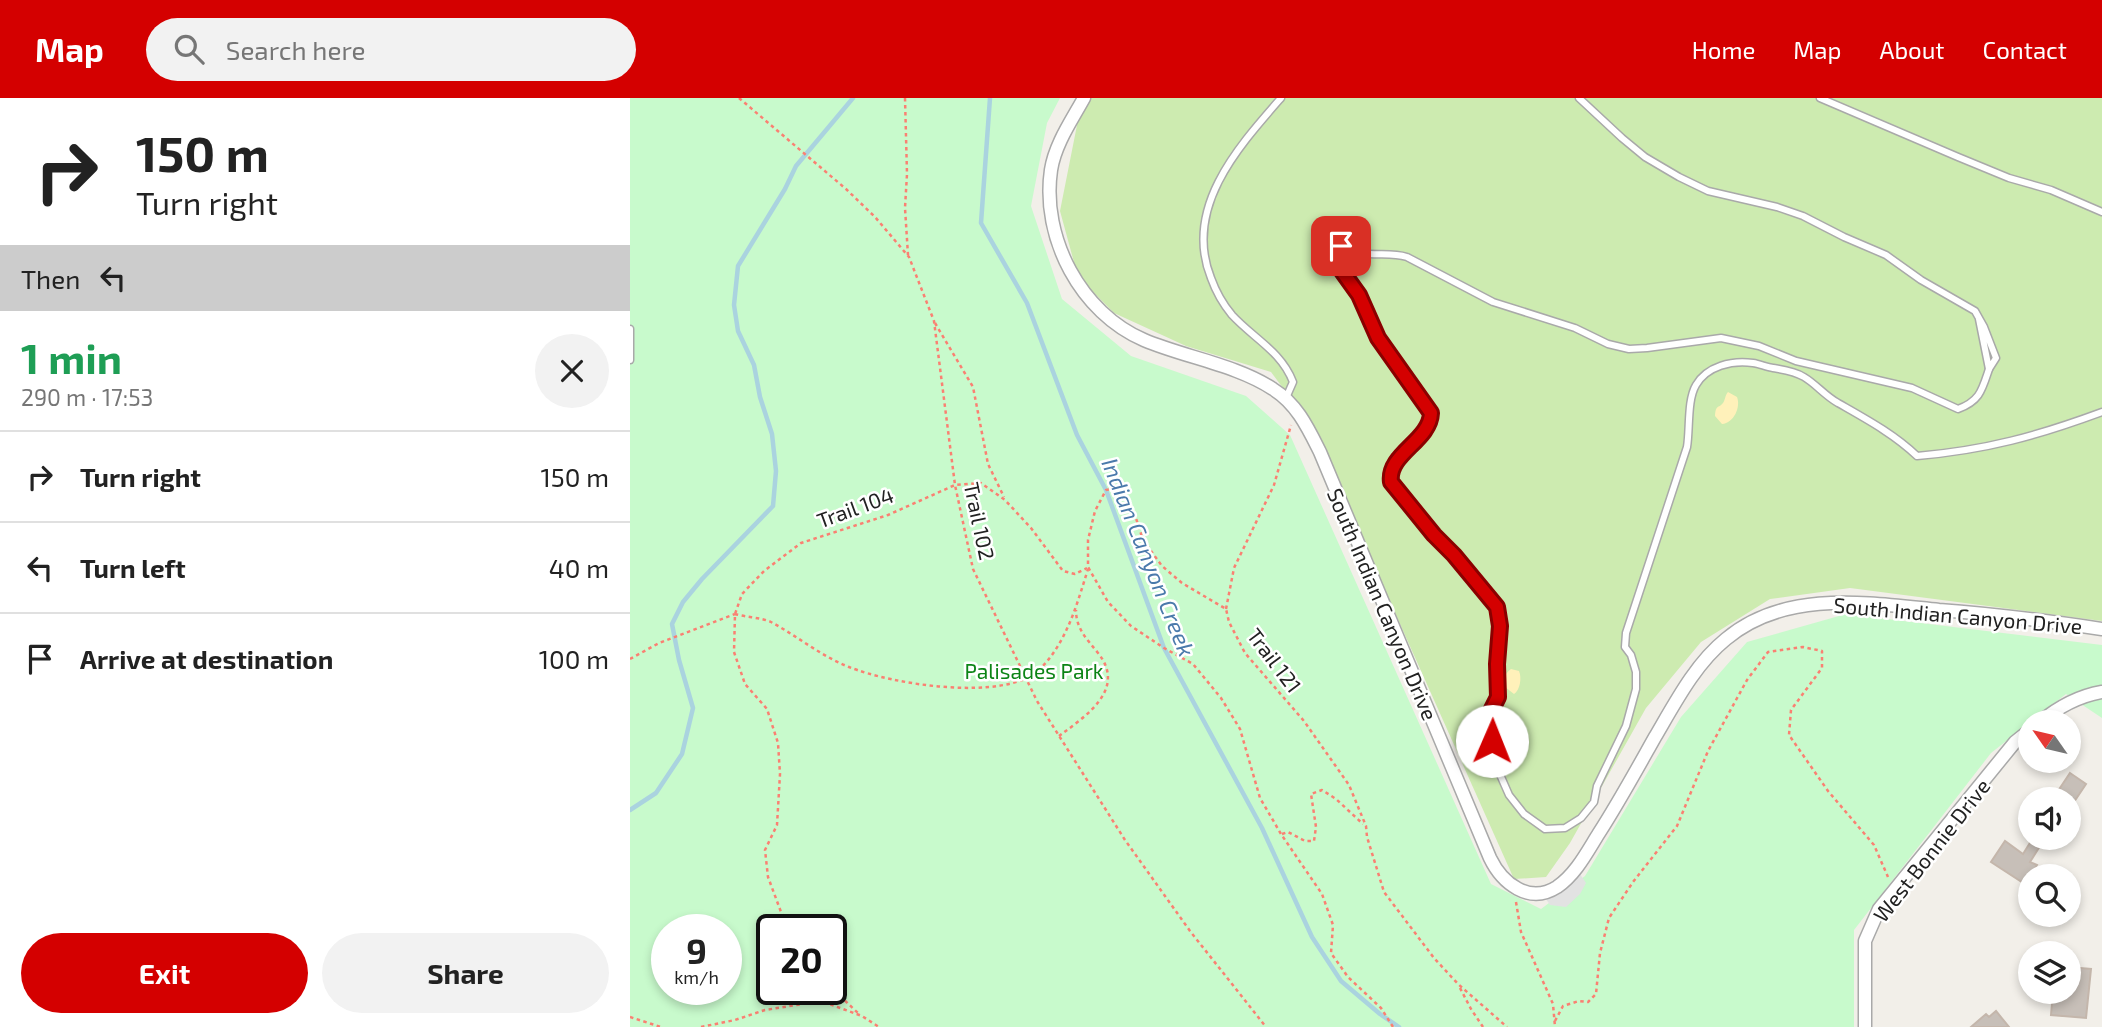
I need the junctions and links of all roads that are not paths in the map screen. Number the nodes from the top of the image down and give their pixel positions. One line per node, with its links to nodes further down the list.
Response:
1 (1084, 98): 8 (street, South Indian Canyon Drive)
2 (1281, 98): 8 (lane)
3 (1579, 98): 9 (lane)
4 (1820, 98): 5 (lane)
5 (2102, 212)
6 (630, 329): 7 (lane)
7 (630, 360)
8 (1286, 398): 10 (street, South Indian Canyon Drive)
9 (2102, 412)
10 (2102, 629)
11 (2102, 692): 12 (street)
12 (2056, 710)
13 (2018, 740): 14 (street, West Bonnie Drive)
14 (1865, 1027)

